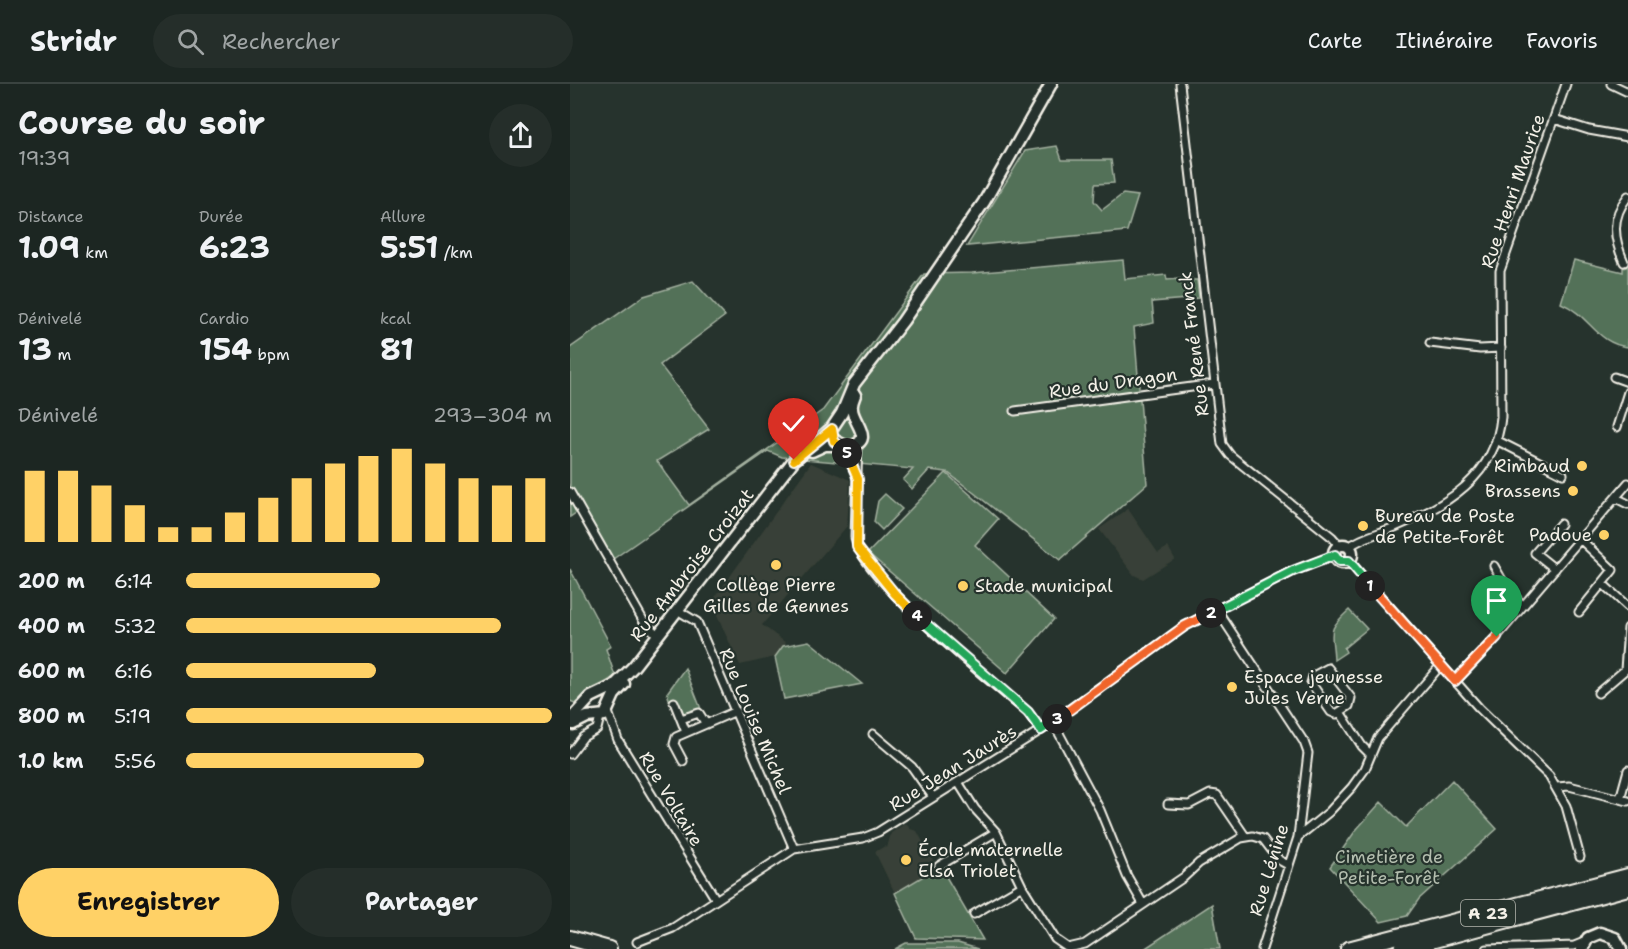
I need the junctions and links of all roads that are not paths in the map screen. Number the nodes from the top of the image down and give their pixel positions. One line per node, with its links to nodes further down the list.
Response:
1 (1051, 84): 12 (main road)
2 (1180, 84): 15 (street, Rue René Franck)
3 (1566, 84): 6 (street, Rue Henri Maurice)
4 (1611, 84): 5 (street)
5 (1628, 92)
6 (1554, 119): 7 (street); 11 (street, Rue Henri Maurice)
7 (1628, 137)
8 (1628, 196): 9 (street)
9 (1624, 262)
10 (1430, 343): 11 (street)
11 (1501, 348): 21 (street, Rue Henri Maurice)
12 (866, 370): 18 (main road); 19 (main road)
13 (1614, 377): 14 (street)
14 (1628, 382)
15 (1214, 384): 17 (street, Rue du Dragon); 32 (street, Rue René Franck)
16 (1625, 398): 20 (street)
17 (1016, 411)
18 (855, 419): 19 (main road); 22 (main road)
19 (835, 424): 23 (main road); 45 (main road, Rue Ambroise Croizat)
20 (1617, 426)
21 (1496, 440): 24 (street); 32 (street, Rue Jean Jaurès)
22 (858, 442): 23 (main road); 25 (street)
23 (840, 446): 25 (street); 43 (main road, Rue Ambroise Croizat)
24 (1563, 474)
25 (858, 479): 61 (street)
26 (1628, 483): 28 (street)
27 (570, 492): 45 (street)
28 (1616, 498): 29 (street); 31 (street)
29 (1628, 504)
30 (1560, 524): 35 (street)
31 (1580, 540): 35 (street); 36 (street)
32 (1341, 549): 33 (main road); 41 (street, Rue Jean Jaurès)
33 (1349, 561): 46 (street)
34 (1494, 566): 37 (street)
35 (1555, 569): 39 (street)
36 (1603, 584): 40 (street); 42 (street)
37 (1507, 588): 38 (street); 39 (street)
38 (1491, 602)
39 (1523, 606): 48 (street)
40 (1628, 607)
41 (1217, 610): 58 (street, Rue Jean Jaurès); 75 (street, Rue Lénine)
42 (1579, 612)
43 (682, 613): 53 (street, Rue Louise Michel); 54 (main road, Rue Ambroise Croizat)
44 (1628, 628): 47 (street)
45 (658, 636): 50 (main road, Rue Ambroise Croizat)
46 (1441, 665): 48 (street); 65 (street)
47 (1627, 668): 49 (street)
48 (1455, 681): 69 (street)
49 (1598, 693)
50 (600, 694): 51 (main road); 54 (main road)
51 (587, 702): 54 (main road); 57 (main road)
52 (674, 702): 56 (street)
53 (736, 711): 59 (street); 76 (street, Rue Louise Michel)
54 (603, 712): 60 (main road); 64 (street); 83 (street, Rue Voltaire)
55 (1340, 712): 55 (street); 65 (street)
56 (681, 719): 59 (street); 62 (street)
57 (570, 720)
58 (1053, 722): 61 (street, Rue Jean Jaurès); 85 (street)
59 (706, 724): 62 (street)
60 (570, 726)
61 (1041, 730): 68 (street, Rue Jean Jaurès)
62 (686, 732): 66 (street)
63 (873, 734): 70 (street)
64 (570, 754)
65 (1370, 754): 75 (street)
66 (683, 760)
67 (1628, 770): 71 (street)
68 (958, 782): 70 (street, Rue Jean Jaurès); 73 (street)
69 (1557, 788): 71 (street); 77 (street)
70 (933, 797): 76 (street, Rue Jean Jaurès)
71 (1624, 800)
72 (1168, 804): 74 (street)
73 (996, 832): 79 (street); 81 (street)
74 (1245, 837): 78 (street); 85 (street)
75 (1298, 837): 78 (street, Rue Lénine)
76 (794, 849): 83 (street, Rue Jean Jaurès)
77 (1580, 857)
78 (1288, 865): 95 (street, Rue Lénine)
79 (939, 866)
80 (1628, 876): 96 (highway, A 23)
81 (1022, 886): 85 (street); 87 (street)
82 (1628, 888): 86 (highway, A 23)
83 (714, 898): 91 (street, Rue Jean Jaurès)
84 (1628, 898): 86 (highway)
85 (1143, 904)
86 (1550, 911): 97 (highway, A 23)
87 (974, 914)
88 (1628, 935): 89 (main road)
89 (1612, 936): 92 (main road); 99 (main road)
90 (570, 938): 94 (highway)
91 (637, 942)
92 (1583, 946): 93 (street)
93 (1549, 948): 98 (street)
94 (609, 949)
95 (1262, 949)
96 (1348, 949)
97 (1401, 949)
98 (1487, 949)
99 (1621, 949)

